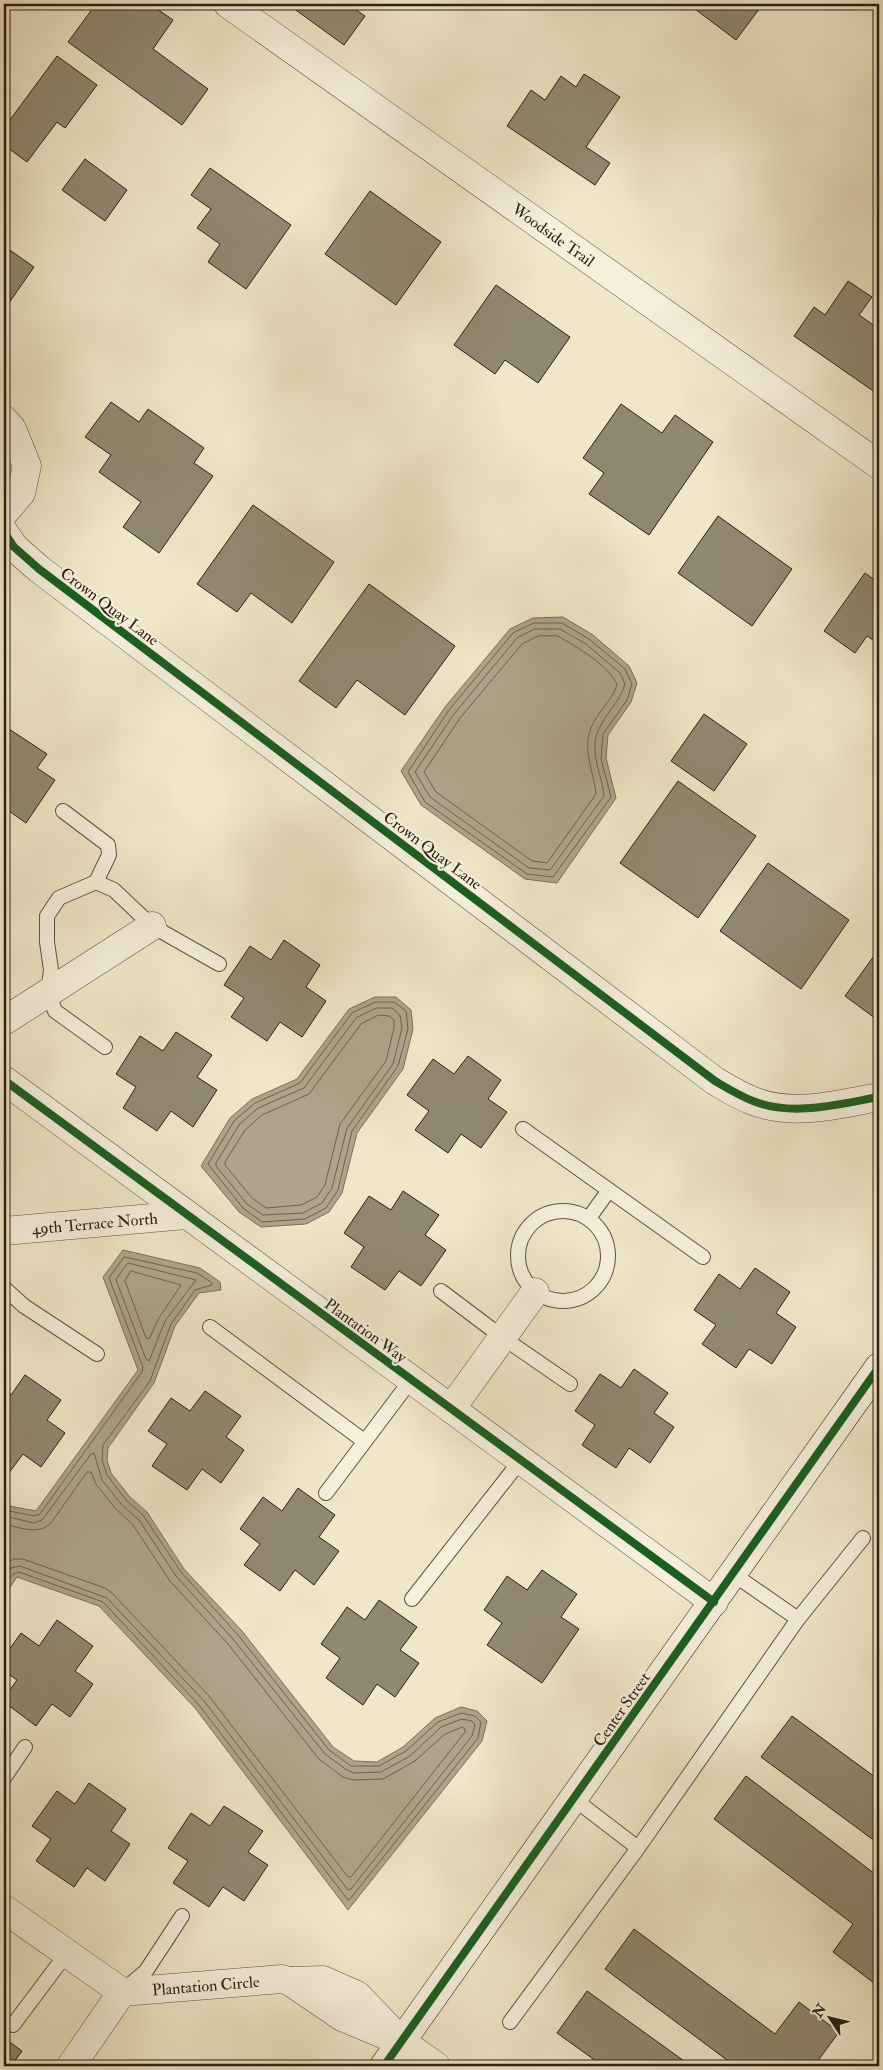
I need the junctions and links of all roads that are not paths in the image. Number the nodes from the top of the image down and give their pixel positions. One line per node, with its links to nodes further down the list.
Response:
1 (228, 4): 3 (street, Woodside Trail)
2 (4, 420): 4 (street)
3 (879, 465)
4 (4, 513)
5 (4, 532): 14 (street, Crown Quay Lane)
6 (62, 811): 7 (lane)
7 (96, 882): 8 (lane); 10 (lane)
8 (152, 926): 9 (lane); 10 (street)
9 (219, 964)
10 (48, 992): 11 (street); 12 (lane)
11 (4, 1021)
12 (105, 1047)
13 (4, 1080): 17 (street, Plantation Way)
14 (879, 1097)
15 (523, 1129): 16 (lane)
16 (609, 1190): 18 (lane); 20 (lane)
17 (186, 1215): 19 (street, 49th Terrace North); 28 (street, Plantation Way)
18 (589, 1218): 23 (lane); 23 (lane)
19 (4, 1232)
20 (703, 1257)
21 (4, 1288): 26 (lane)
22 (442, 1290): 25 (lane)
23 (535, 1292): 25 (street)
24 (210, 1327): 31 (lane)
25 (502, 1337): 29 (lane); 30 (street)
26 (97, 1354)
27 (879, 1367): 35 (street, Center Street)
28 (411, 1380): 30 (street, Plantation Way); 31 (lane)
29 (570, 1384)
30 (451, 1409): 32 (street, Plantation Way)
31 (364, 1442): 33 (lane)
32 (521, 1460): 36 (lane); 37 (street, Plantation Way)
33 (326, 1493)
34 (863, 1538): 38 (lane)
35 (733, 1574): 37 (street, Center Street); 38 (lane)
36 (412, 1599)
37 (714, 1602): 41 (street, Center Street)
38 (798, 1619): 42 (lane)
39 (26, 1747): 40 (lane)
40 (4, 1778)
41 (574, 1799): 42 (lane); 49 (street, Center Street)
42 (638, 1848): 47 (lane)
43 (4, 1909): 45 (street)
44 (182, 1916): 46 (lane)
45 (67, 1954): 46 (street); 48 (lane)
46 (122, 1992): 49 (street, Plantation Circle); 50 (street)
47 (510, 2022)
48 (13, 2025)
49 (402, 2042): 51 (street, Center Street); 52 (street, Plantation Circle)
50 (71, 2066)
51 (384, 2066)
52 (436, 2066)

